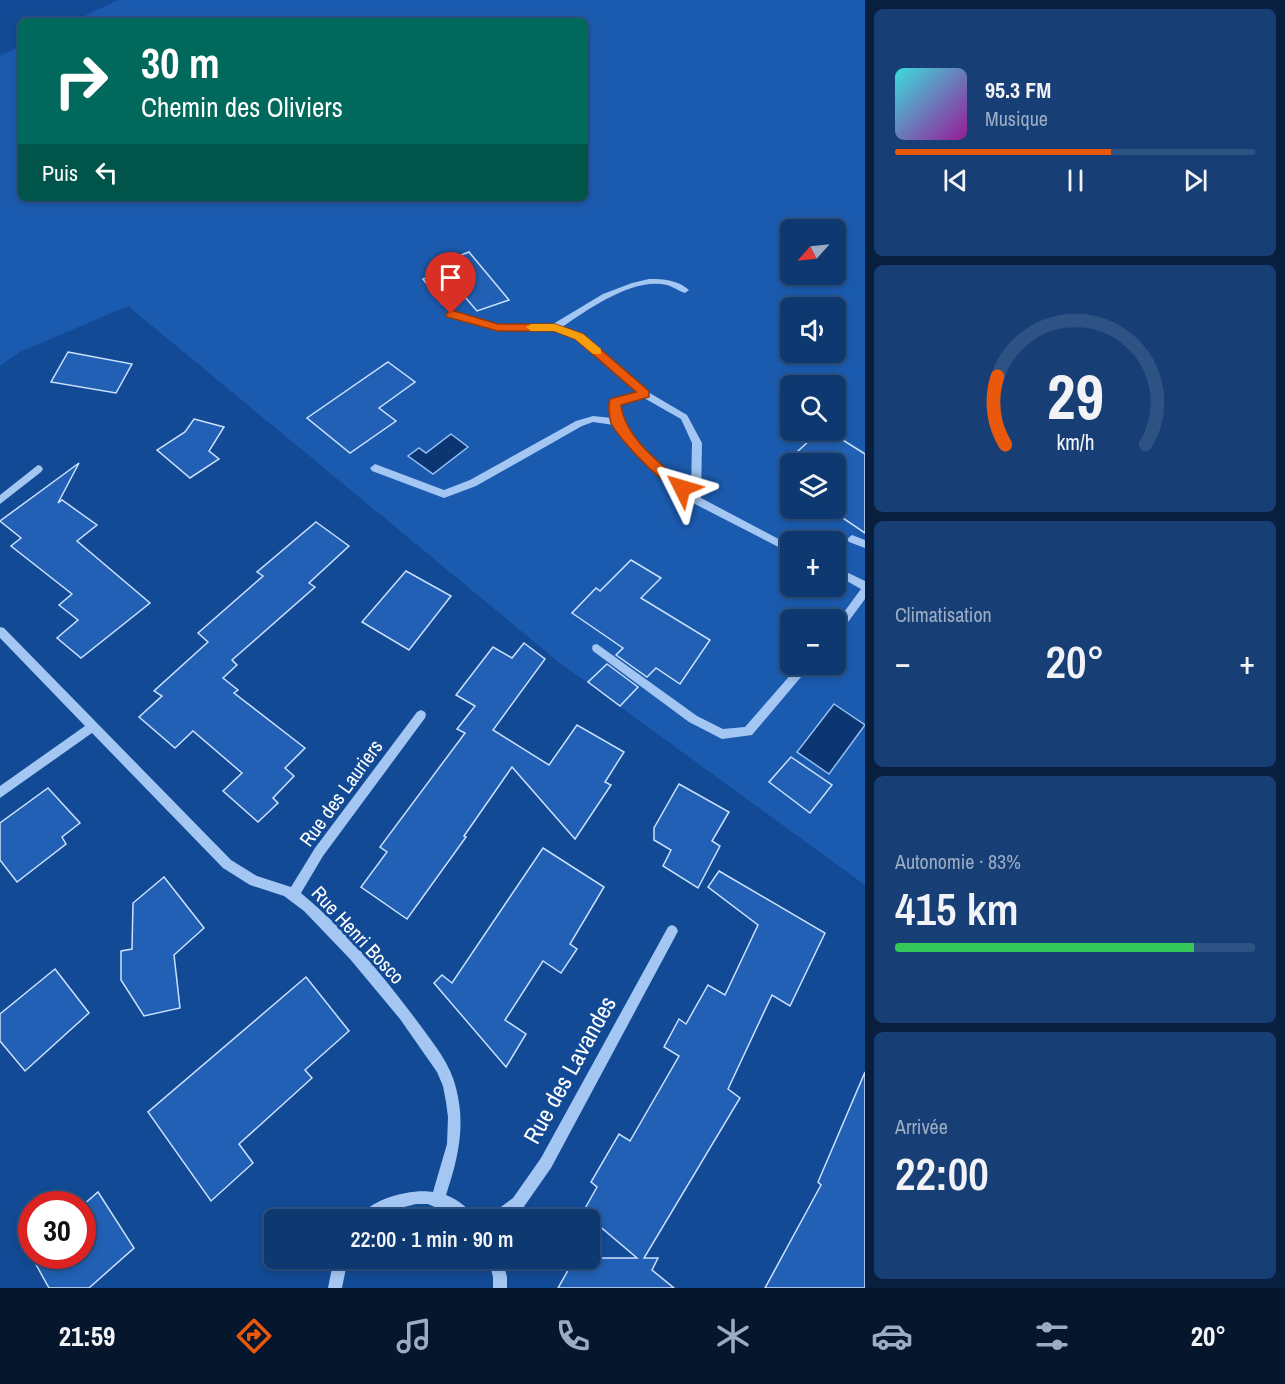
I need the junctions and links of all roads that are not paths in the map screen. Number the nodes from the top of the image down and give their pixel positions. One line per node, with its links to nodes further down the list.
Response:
1 (685, 290): 3 (street)
2 (451, 314): 3 (street)
3 (555, 327): 4 (street)
4 (645, 394): 5 (street); 9 (street)
5 (617, 422): 6 (street); 9 (street)
6 (375, 468)
7 (38, 469): 8 (street)
8 (0, 500)
9 (696, 500): 11 (street)
10 (852, 539): 12 (street)
11 (780, 544)
12 (865, 544)
13 (846, 576): 14 (street)
14 (865, 586)
15 (865, 591): 16 (street)
16 (846, 617)
17 (0, 631): 21 (street, Rue Henri Bosco)
18 (597, 648): 19 (street)
19 (797, 675)
20 (421, 715): 23 (street, Rue des Lauriers)
21 (92, 727): 22 (street); 23 (street, Rue Henri Bosco)
22 (0, 793)
23 (293, 894): 25 (street, Rue Henri Bosco)
24 (672, 931): 28 (street, Rue des Lavandes)
25 (437, 1201): 26 (street); 27 (street)
26 (378, 1209)
27 (456, 1209)
28 (510, 1209)
29 (339, 1269): 31 (street)
30 (498, 1269): 32 (street)
31 (335, 1288)
32 (500, 1288)

